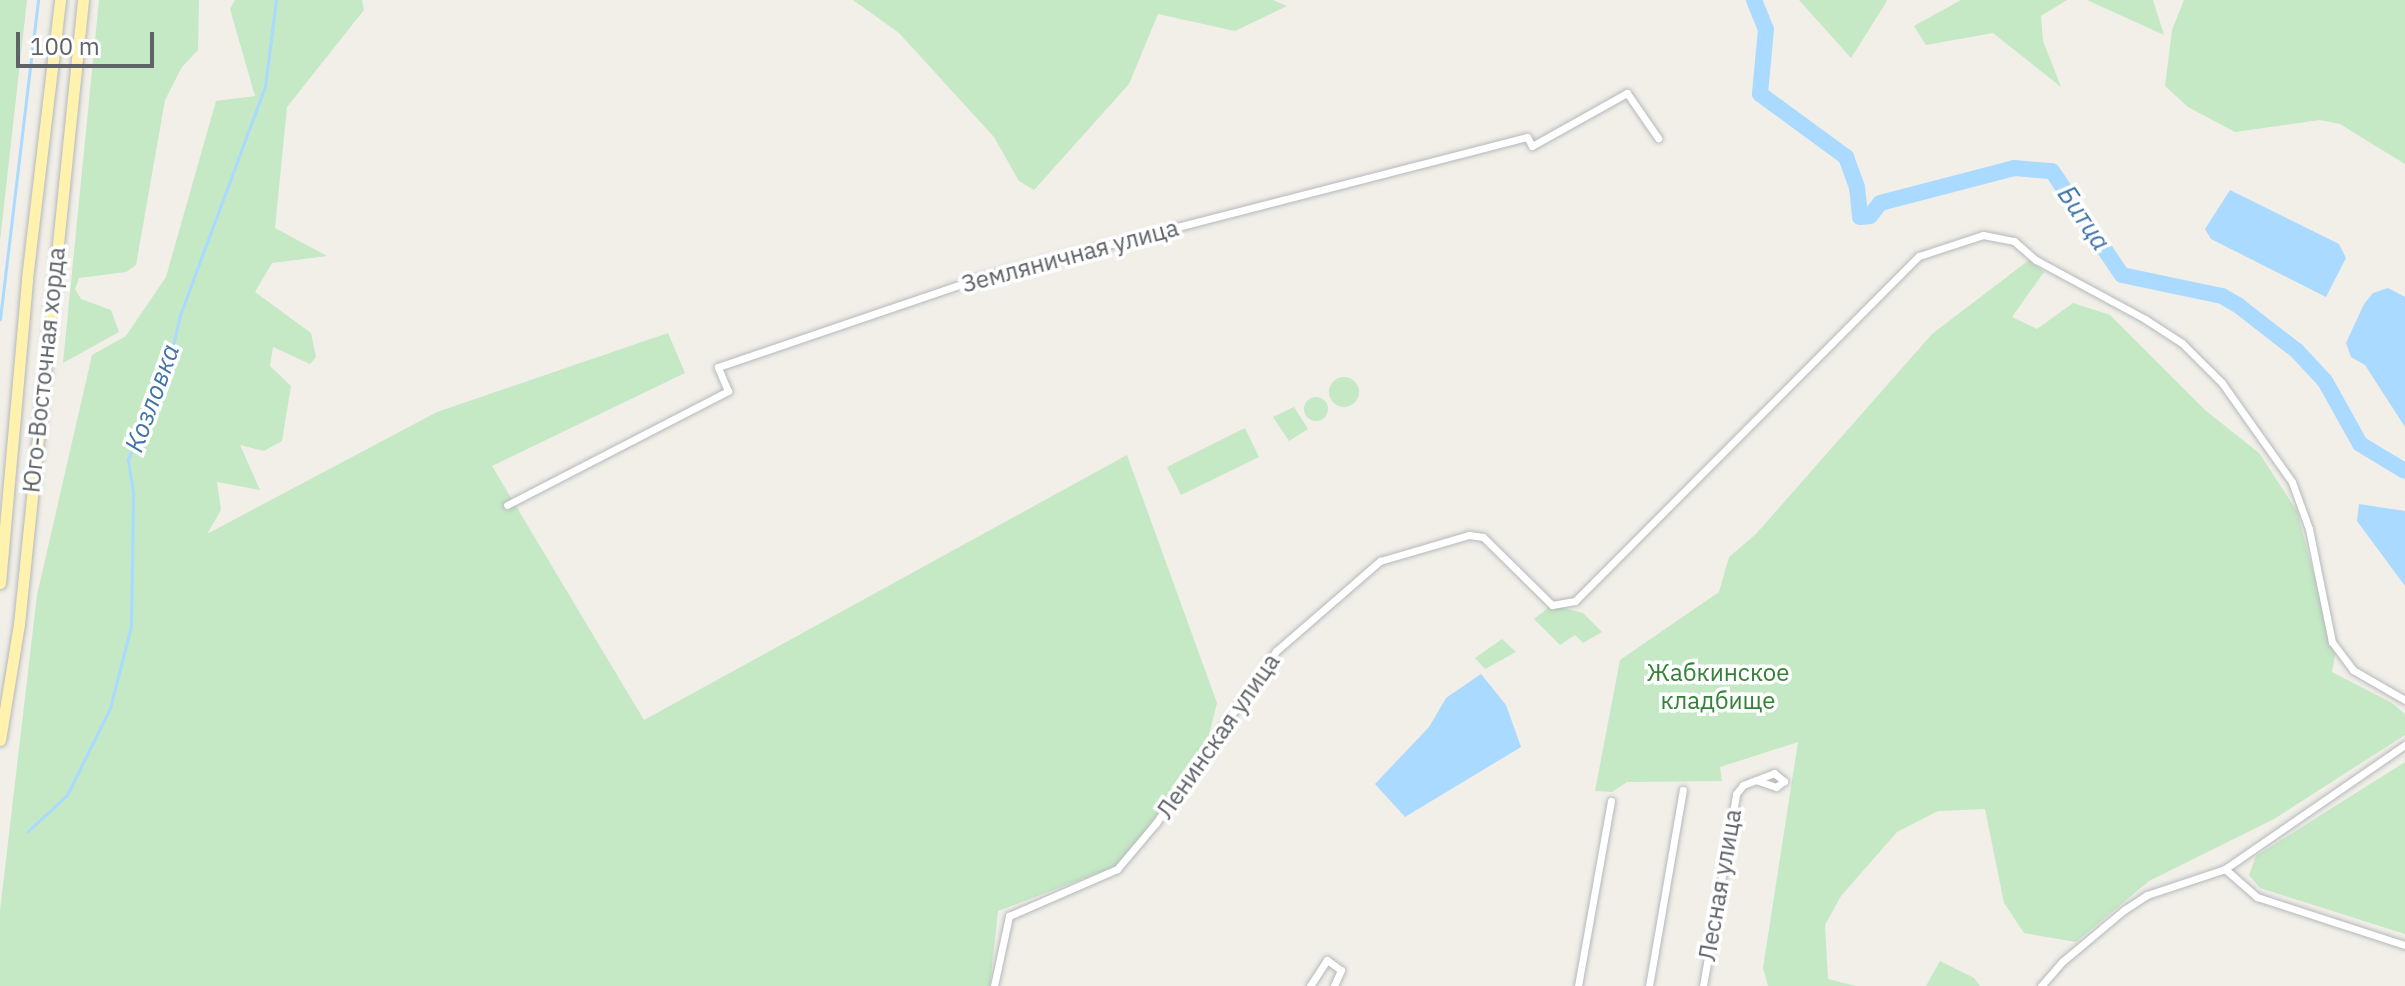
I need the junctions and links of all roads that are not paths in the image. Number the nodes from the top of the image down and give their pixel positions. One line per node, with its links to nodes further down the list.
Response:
1 (60, 0): 5 (main road, Юго-Восточная хорда)
2 (83, 0): 9 (main road, Юго-Восточная хорда)
3 (1658, 138): 4 (street, Земляничная улица)
4 (507, 505)
5 (3, 511): 6 (main road); 7 (main road, Юго-Восточная хорда)
6 (0, 525)
7 (0, 583)
8 (2405, 700): 16 (street, Ленинская улица)
9 (0, 740)
10 (2405, 745): 14 (street)
11 (1756, 780): 21 (street, Лесная улица)
12 (1683, 790): 20 (street)
13 (1611, 801): 19 (street)
14 (2225, 869): 15 (street); 22 (street)
15 (2405, 945)
16 (994, 986)
17 (1310, 986): 18 (street)
18 (1334, 986)
19 (1578, 986)
20 (1649, 986)
21 (1703, 986)
22 (2041, 986)

